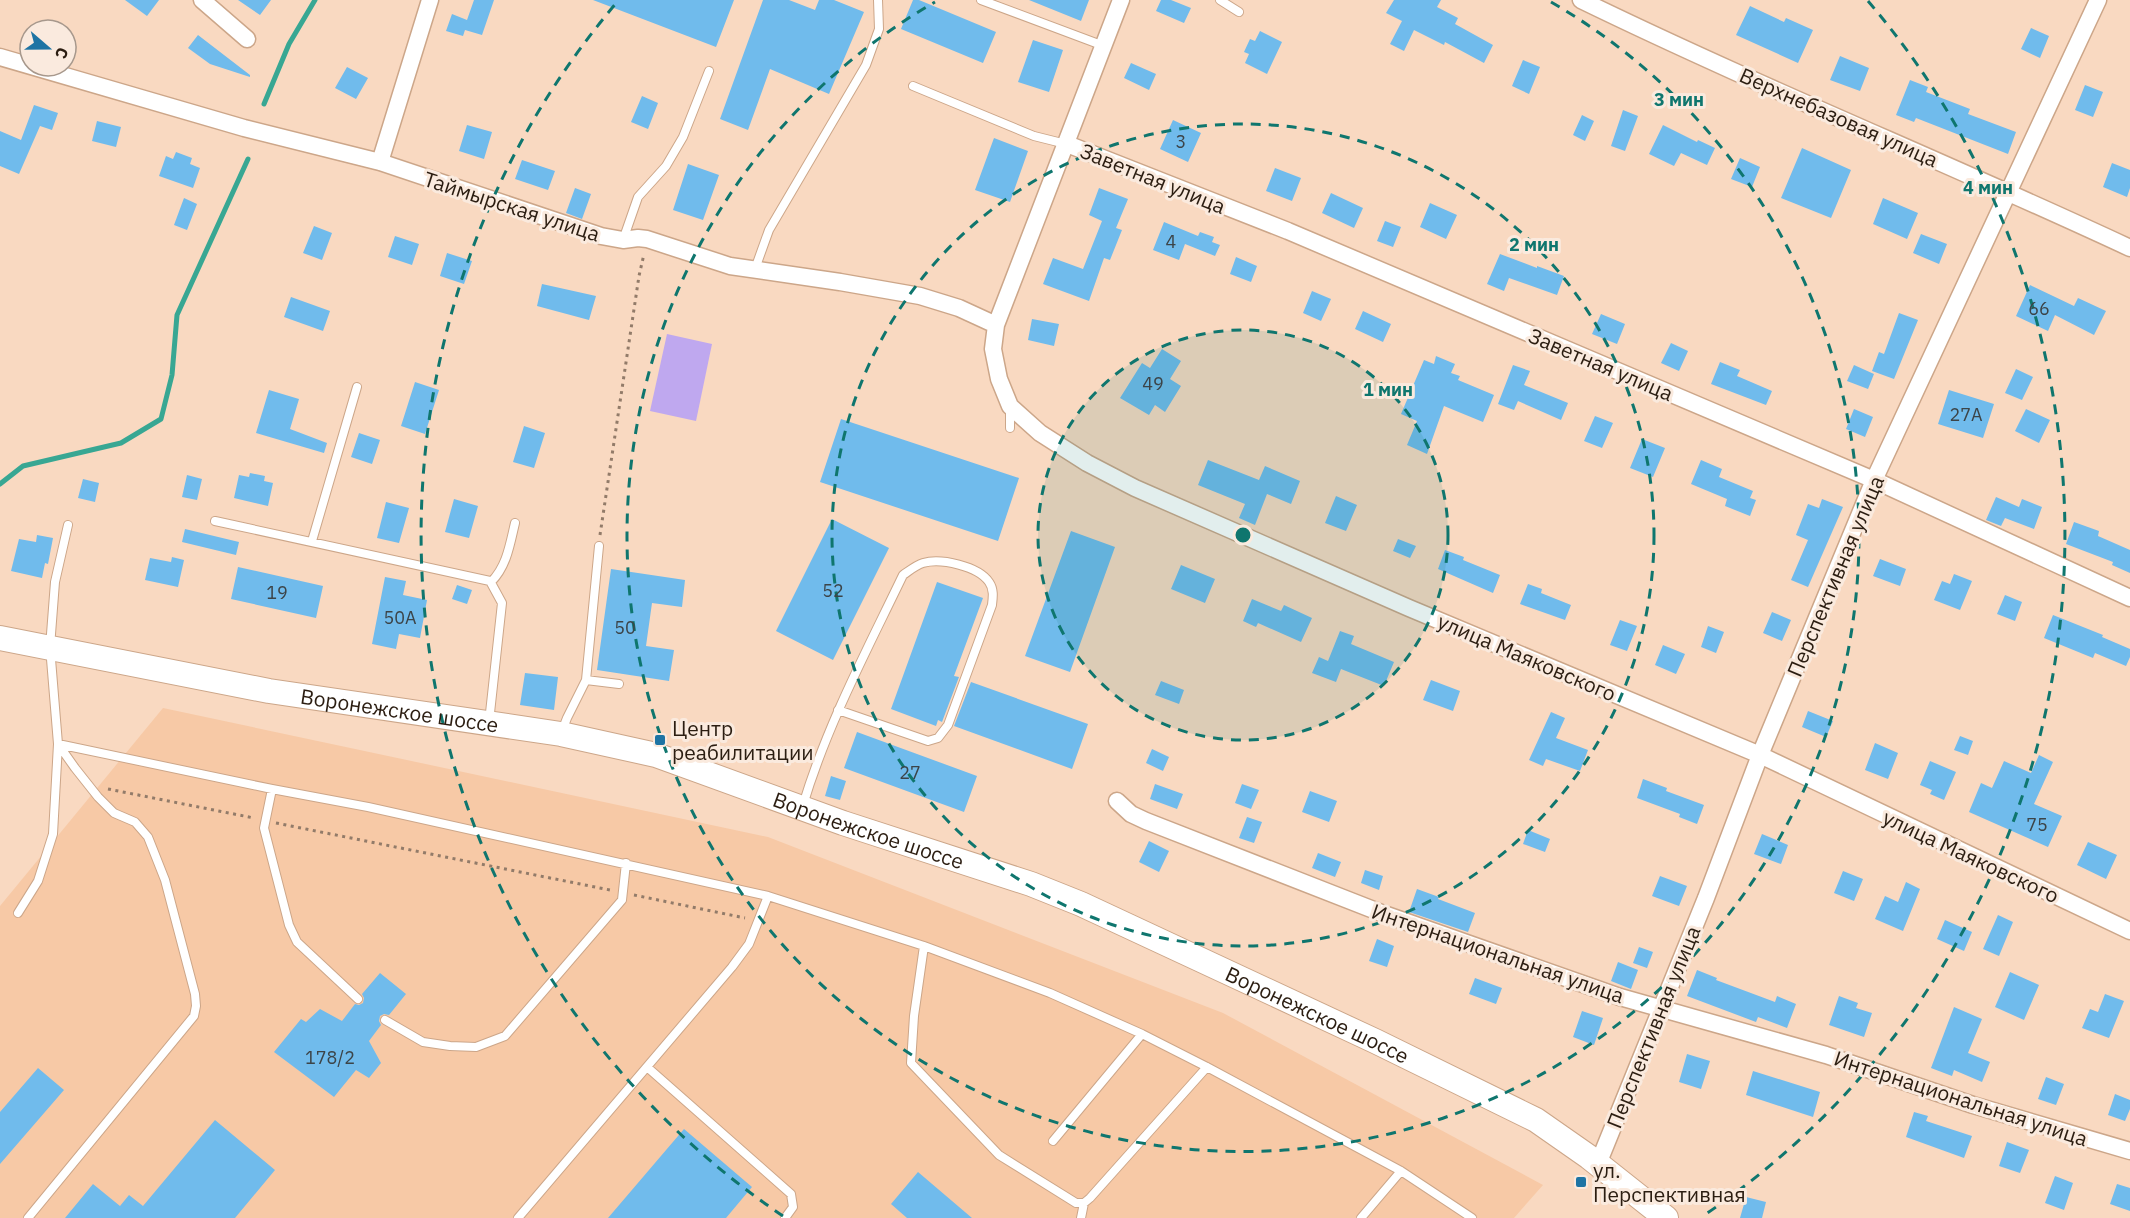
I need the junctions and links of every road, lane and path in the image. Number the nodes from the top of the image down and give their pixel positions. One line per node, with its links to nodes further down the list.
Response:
1 (202, 0): 10 (street)
2 (430, 0): 16 (street)
3 (878, 0): 21 (lane)
4 (981, 0): 11 (lane)
5 (1121, 0): 11 (street, улица Маяковского)
6 (1220, 0): 9 (lane)
7 (1581, 0): 17 (street, Верхнебазовая улица)
8 (2097, 0): 17 (street, Перспективная улица)
9 (1239, 12)
10 (247, 39)
11 (1104, 46): 15 (street, улица Маяковского)
12 (0, 57): 16 (street, Таймырская улица)
13 (709, 71): 19 (lane)
14 (913, 86): 15 (lane)
15 (1067, 144): 22 (street, улица Маяковского); 26 (street, Заветная улица)
16 (380, 162): 19 (street, Таймырская улица)
17 (2009, 192): 20 (street, Верхнебазовая улица); 26 (street, Перспективная улица)
18 (647, 239): 19 (street, Таймырская улица); 21 (street, Таймырская улица); 31 (path)
19 (623, 240)
20 (2130, 248)
21 (755, 269): 22 (street, Таймырская улица)
22 (996, 325): 24 (street, улица Маяковского)
23 (357, 387): 30 (lane)
24 (1010, 406): 25 (lane); 42 (street, улица Маяковского)
25 (1010, 428)
26 (1875, 480): 33 (street, Заветная улица); 42 (street, Перспективная улица)
27 (215, 521): 30 (lane)
28 (515, 523): 32 (lane)
29 (68, 525): 35 (lane)
30 (312, 541): 32 (lane)
31 (599, 546): 36 (lane)
32 (491, 582): 39 (lane)
33 (2130, 598)
34 (0, 638): 35 (main road, Воронежское шоссе)
35 (50, 647): 39 (main road, Воронежское шоссе); 41 (lane)
36 (586, 680): 37 (lane); 40 (lane)
37 (619, 684)
38 (838, 710): 38 (lane); 46 (lane)
39 (489, 723): 40 (main road, Воронежское шоссе)
40 (561, 734): 46 (main road, Воронежское шоссе)
41 (58, 744): 43 (lane); 44 (lane); 51 (lane)
42 (1760, 756): 53 (street, улица Маяковского); 56 (street, Перспективная улица)
43 (89, 785): 47 (path); 66 (lane)
44 (272, 789): 47 (lane); 48 (lane)
45 (1118, 801): 56 (street, Интернациональная улица)
46 (802, 808): 63 (main road, Воронежское шоссе)
47 (266, 821): 49 (path); 55 (lane)
48 (626, 863): 49 (lane); 50 (lane)
49 (622, 892): 52 (path); 57 (lane)
50 (768, 896): 52 (lane); 54 (lane)
51 (18, 913)
52 (759, 921): 60 (lane)
53 (2130, 932)
54 (924, 946): 58 (lane); 65 (lane)
55 (358, 999)
56 (1662, 1009): 62 (street, Интернациональная улица); 63 (street, Перспективная улица)
57 (385, 1020)
58 (1142, 1034): 59 (lane); 61 (lane)
59 (1207, 1066): 64 (lane); 65 (lane)
60 (646, 1067): 67 (lane); 68 (lane)
61 (1053, 1142)
62 (2130, 1151)
63 (1598, 1164): 72 (main road, Воронежское шоссе)
64 (1401, 1172): 70 (lane); 71 (lane)
65 (1084, 1203): 69 (lane)
66 (28, 1218)
67 (518, 1218)
68 (784, 1218)
69 (1081, 1218)
70 (1360, 1218)
71 (1472, 1218)
72 (1666, 1218)

